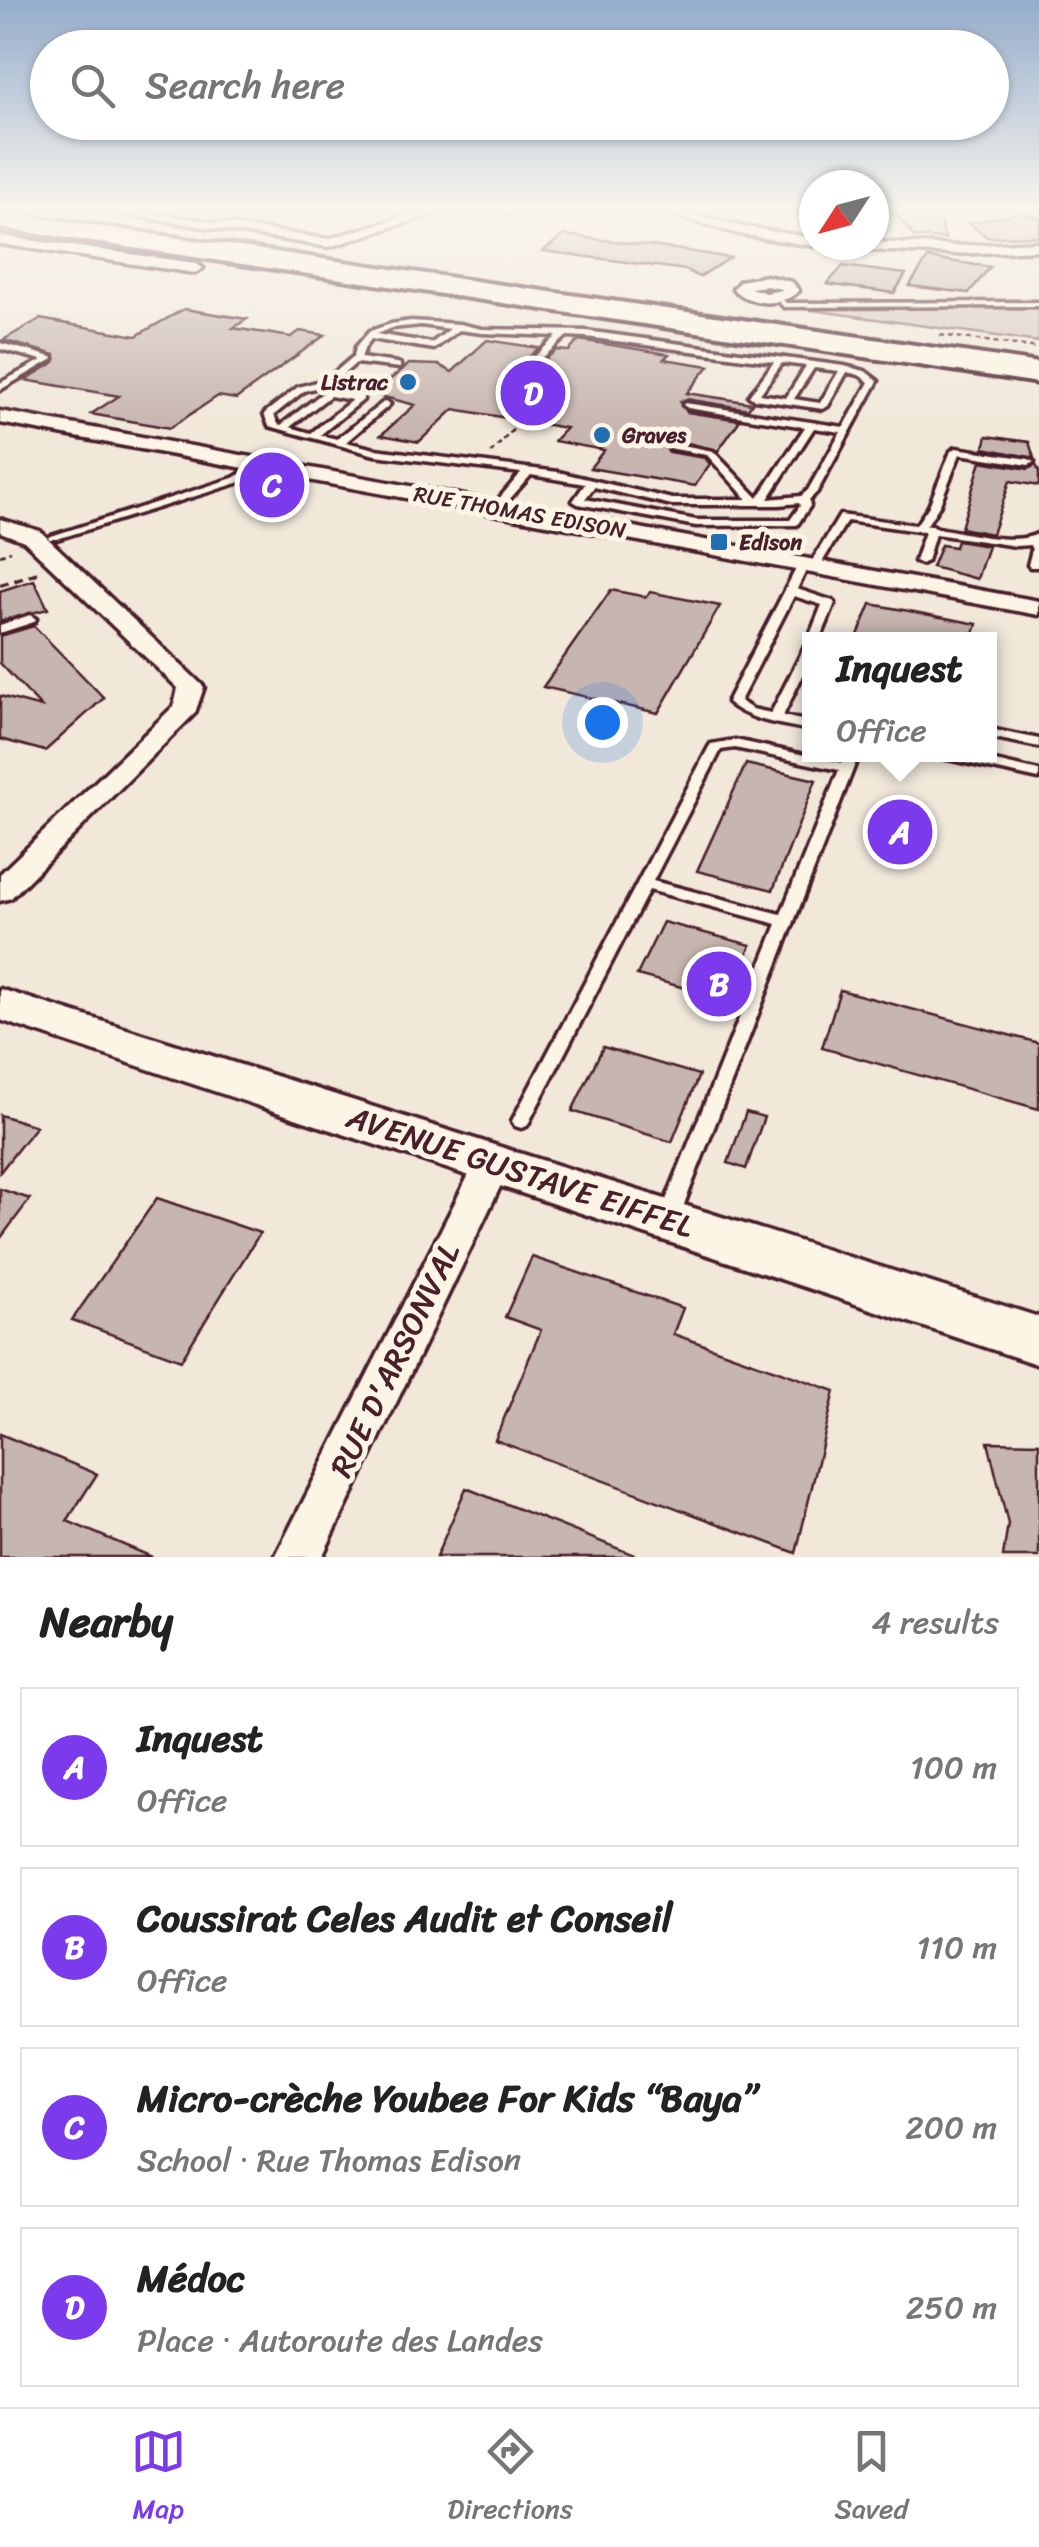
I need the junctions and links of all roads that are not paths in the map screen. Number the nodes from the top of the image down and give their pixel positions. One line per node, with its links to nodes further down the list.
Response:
1 (412, 282): 5 (highway)
2 (417, 282): 5 (highway)
3 (520, 282): 11 (highway)
4 (779, 282): 6 (lane)
5 (453, 287): 18 (highway)
6 (1039, 304)
7 (459, 326): 8 (lane); 9 (lane); 9 (lane)
8 (562, 335): 13 (lane); 17 (lane)
9 (370, 336): 12 (lane)
10 (0, 346): 19 (lane)
11 (1039, 357)
12 (355, 360): 15 (lane); 27 (lane)
13 (779, 362): 14 (lane); 20 (lane)
14 (812, 364): 16 (lane); 20 (lane)
15 (397, 366)
16 (844, 369): 23 (lane); 24 (lane)
17 (523, 372)
18 (1039, 373)
19 (2, 383)
20 (788, 402): 23 (lane)
21 (385, 404): 30 (lane)
22 (688, 405): 26 (lane)
23 (823, 406): 24 (lane)
24 (857, 412): 28 (lane)
25 (0, 417): 33 (street, RUE THOMAS EDISON)
26 (811, 425): 28 (lane); 37 (lane)
27 (283, 428): 29 (lane); 29 (lane)
28 (844, 430): 36 (lane)
29 (314, 435): 30 (lane)
30 (341, 441): 34 (lane)
31 (672, 446): 37 (lane)
32 (1029, 462): 40 (lane)
33 (261, 465): 38 (street, RUE THOMAS EDISON); 41 (lane)
34 (528, 472): 35 (lane); 38 (lane)
35 (592, 482): 36 (lane); 37 (lane)
36 (804, 499): 37 (lane)
37 (758, 501)
38 (496, 508): 45 (street, RUE THOMAS EDISON)
39 (0, 525): 61 (street)
40 (926, 528): 42 (lane); 43 (lane); 45 (lane)
41 (53, 537)
42 (1036, 539): 44 (lane)
43 (922, 561)
44 (1034, 565)
45 (810, 566): 46 (lane); 47 (street, RUE THOMAS EDISON)
46 (790, 591): 50 (lane); 52 (lane)
47 (1039, 608)
48 (30, 619): 49 (lane)
49 (0, 629)
50 (817, 632)
51 (802, 664): 52 (lane)
52 (775, 718): 53 (lane)
53 (802, 724)
54 (997, 734): 55 (lane)
55 (1039, 743)
56 (802, 754): 60 (lane)
57 (849, 762): 62 (lane)
58 (986, 762): 59 (lane)
59 (1039, 775)
60 (644, 884): 62 (lane); 64 (lane)
61 (0, 891)
62 (786, 920): 66 (lane)
63 (0, 1004): 65 (street, AVENUE GUSTAVE EIFFEL)
64 (522, 1121)
65 (493, 1164): 66 (street, AVENUE GUSTAVE EIFFEL); 68 (street, RUE D'ARSONVAL)
66 (668, 1220): 67 (street, AVENUE GUSTAVE EIFFEL)
67 (1039, 1341)
68 (298, 1557)

